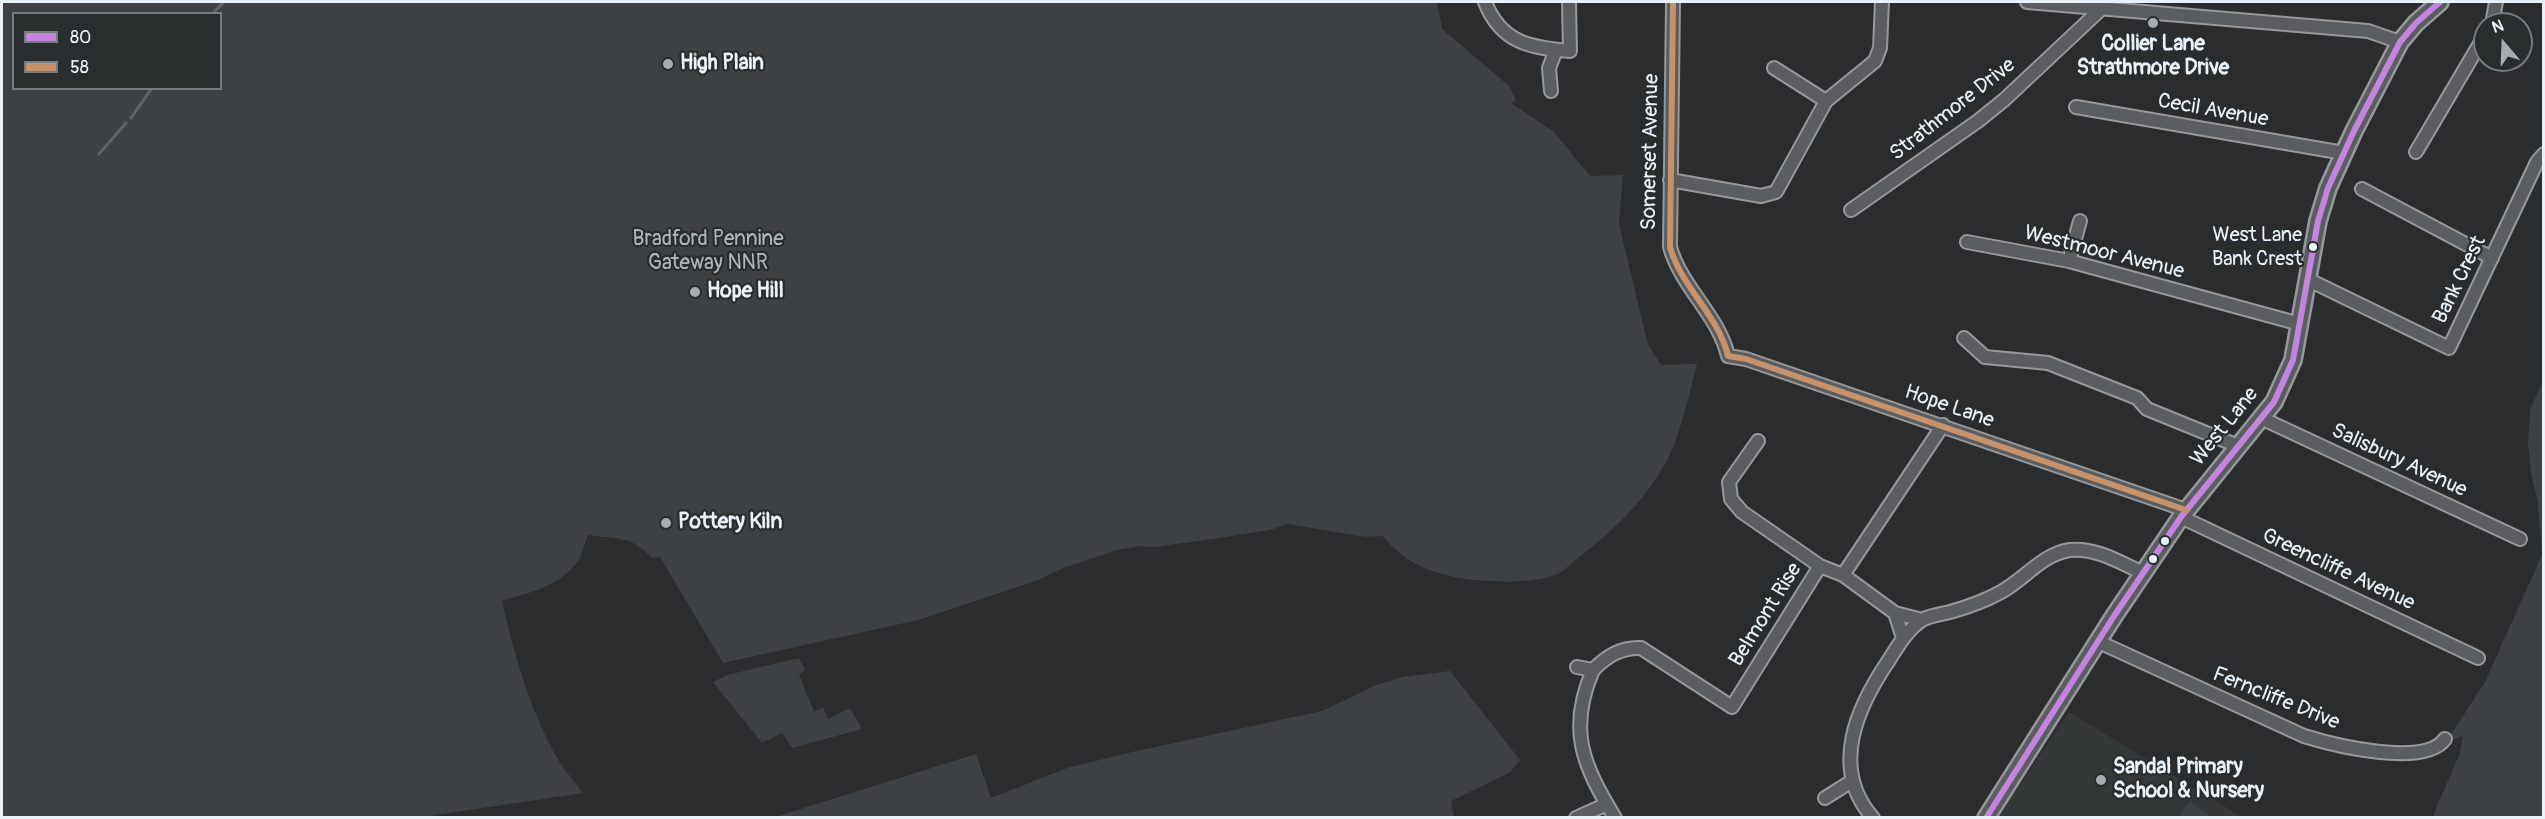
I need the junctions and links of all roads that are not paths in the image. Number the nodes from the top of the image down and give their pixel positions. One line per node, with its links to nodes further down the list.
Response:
1 (1485, 2): 10 (street)
2 (1569, 2): 10 (street)
3 (1673, 2): 19 (street, Somerset Avenue)
4 (1882, 2): 14 (street)
5 (2026, 2): 7 (street)
6 (2440, 2): 9 (street, West Lane)
7 (2046, 3): 8 (street)
8 (2100, 10): 9 (street); 21 (street, Strathmore Drive)
9 (2400, 42): 17 (street, West Lane)
10 (1556, 50): 13 (street)
11 (2473, 56): 16 (street)
12 (1774, 68): 14 (street)
13 (1551, 91)
14 (1826, 101): 19 (street)
15 (2076, 107): 17 (street, Cecil Avenue)
16 (2416, 152)
17 (2344, 153): 26 (street, West Lane)
18 (2544, 154): 24 (street, Bank Crest)
19 (1670, 180): 28 (street, Somerset Avenue)
20 (2362, 189): 24 (street)
21 (1851, 210)
22 (2080, 221): 25 (street)
23 (1967, 242): 25 (street, Westmoor Avenue)
24 (2492, 258): 26 (street, Bank Crest)
25 (2069, 261): 27 (street, Westmoor Avenue)
26 (2309, 280): 27 (street, West Lane)
27 (2301, 324): 30 (street, West Lane)
28 (1714, 327): 31 (street, Hope Lane)
29 (1964, 338): 33 (street)
30 (2261, 418): 33 (street, West Lane); 35 (street, Salisbury Avenue)
31 (1943, 425): 34 (street, Hope Lane); 38 (street)
32 (1758, 441): 36 (street)
33 (2238, 446): 34 (street, West Lane)
34 (2183, 514): 37 (street, West Lane); 43 (street, Greencliffe Avenue)
35 (2520, 539)
36 (1820, 566): 38 (street, Belmont Rise); 45 (street, Belmont Rise)
37 (2143, 573): 40 (street); 42 (street, West Lane)
38 (1843, 575): 39 (street, Belmont Rise)
39 (1895, 613): 40 (street); 41 (street)
40 (1922, 620): 41 (street)
41 (1903, 638): 47 (street)
42 (2099, 642): 46 (street, Ferncliffe Drive); 53 (street, West Lane)
43 (2478, 658)
44 (1577, 667): 45 (street)
45 (1593, 670): 49 (street)
46 (2445, 739)
47 (1852, 781): 48 (street); 52 (street)
48 (1825, 798)
49 (1607, 804): 50 (street); 51 (street)
50 (1576, 818)
51 (1615, 818)
52 (1873, 818)
53 (1986, 818)

